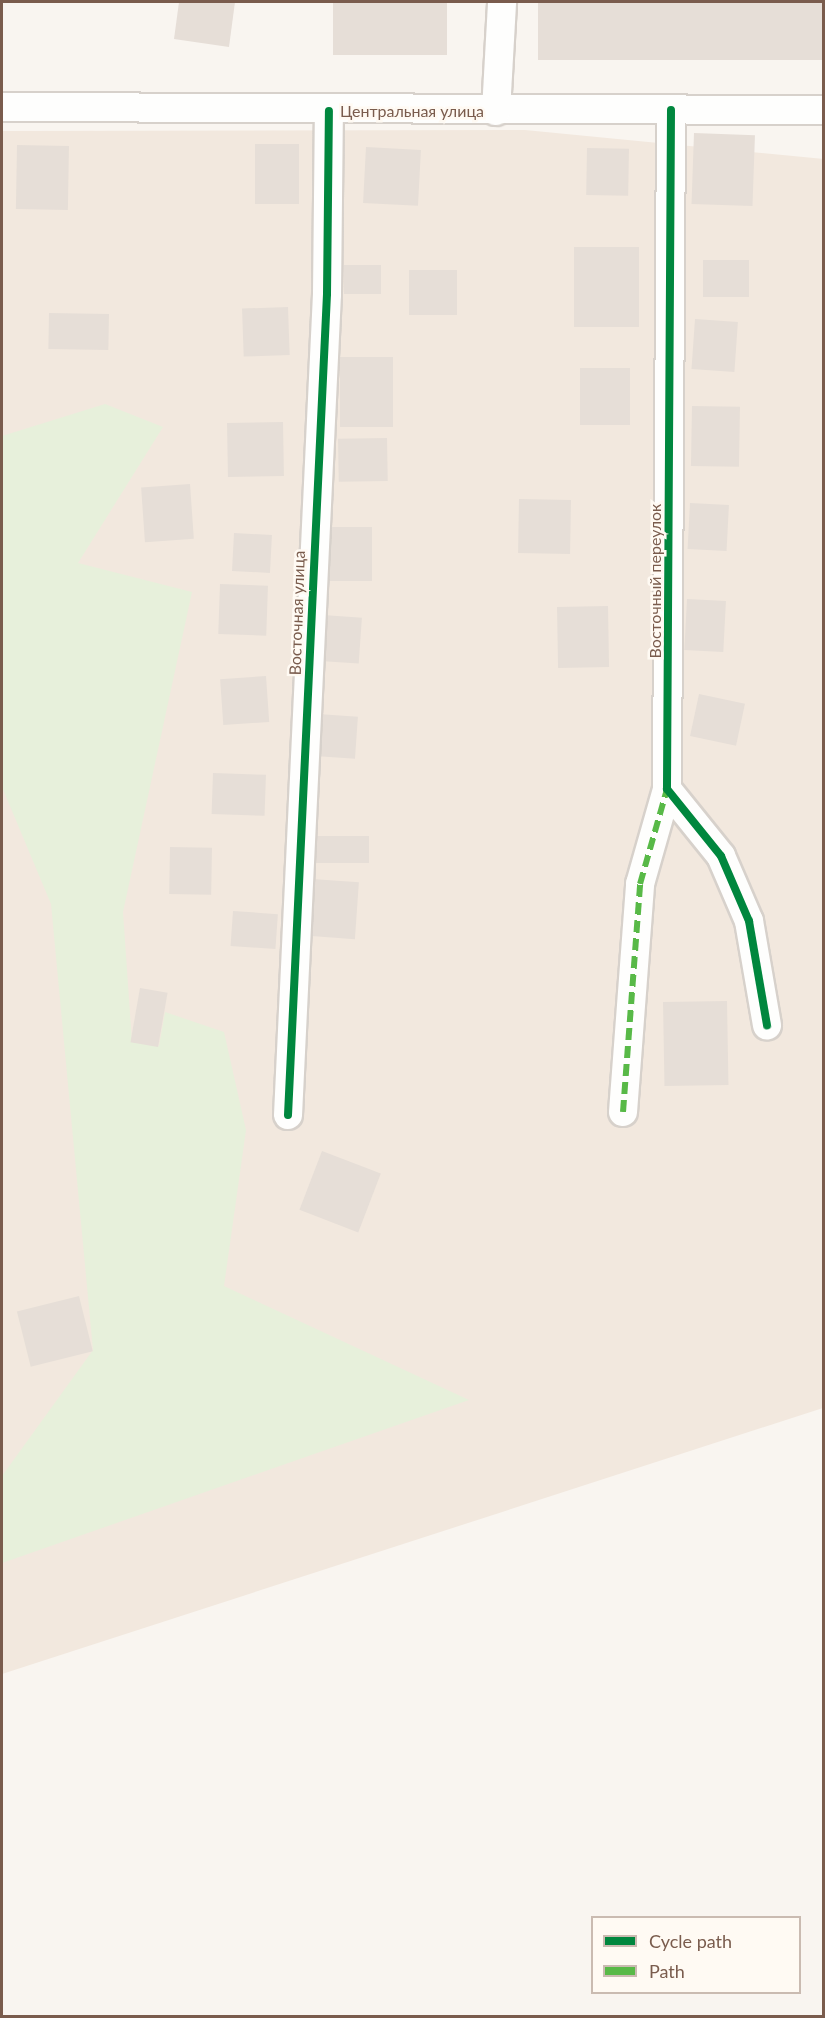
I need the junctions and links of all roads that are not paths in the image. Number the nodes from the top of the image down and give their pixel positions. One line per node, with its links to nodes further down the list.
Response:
1 (502, 2): 6 (street)
2 (2, 107): 5 (street, Центральная улица)
3 (671, 110): 4 (street, Центральная улица); 6 (street, Центральная улица); 7 (street, Восточный переулок)
4 (824, 110)
5 (329, 111): 6 (street, Центральная улица); 10 (street, Восточная улица)
6 (496, 111)
7 (667, 789): 8 (street); 9 (street, Восточный переулок)
8 (766, 1025)
9 (623, 1112)
10 (288, 1115)

